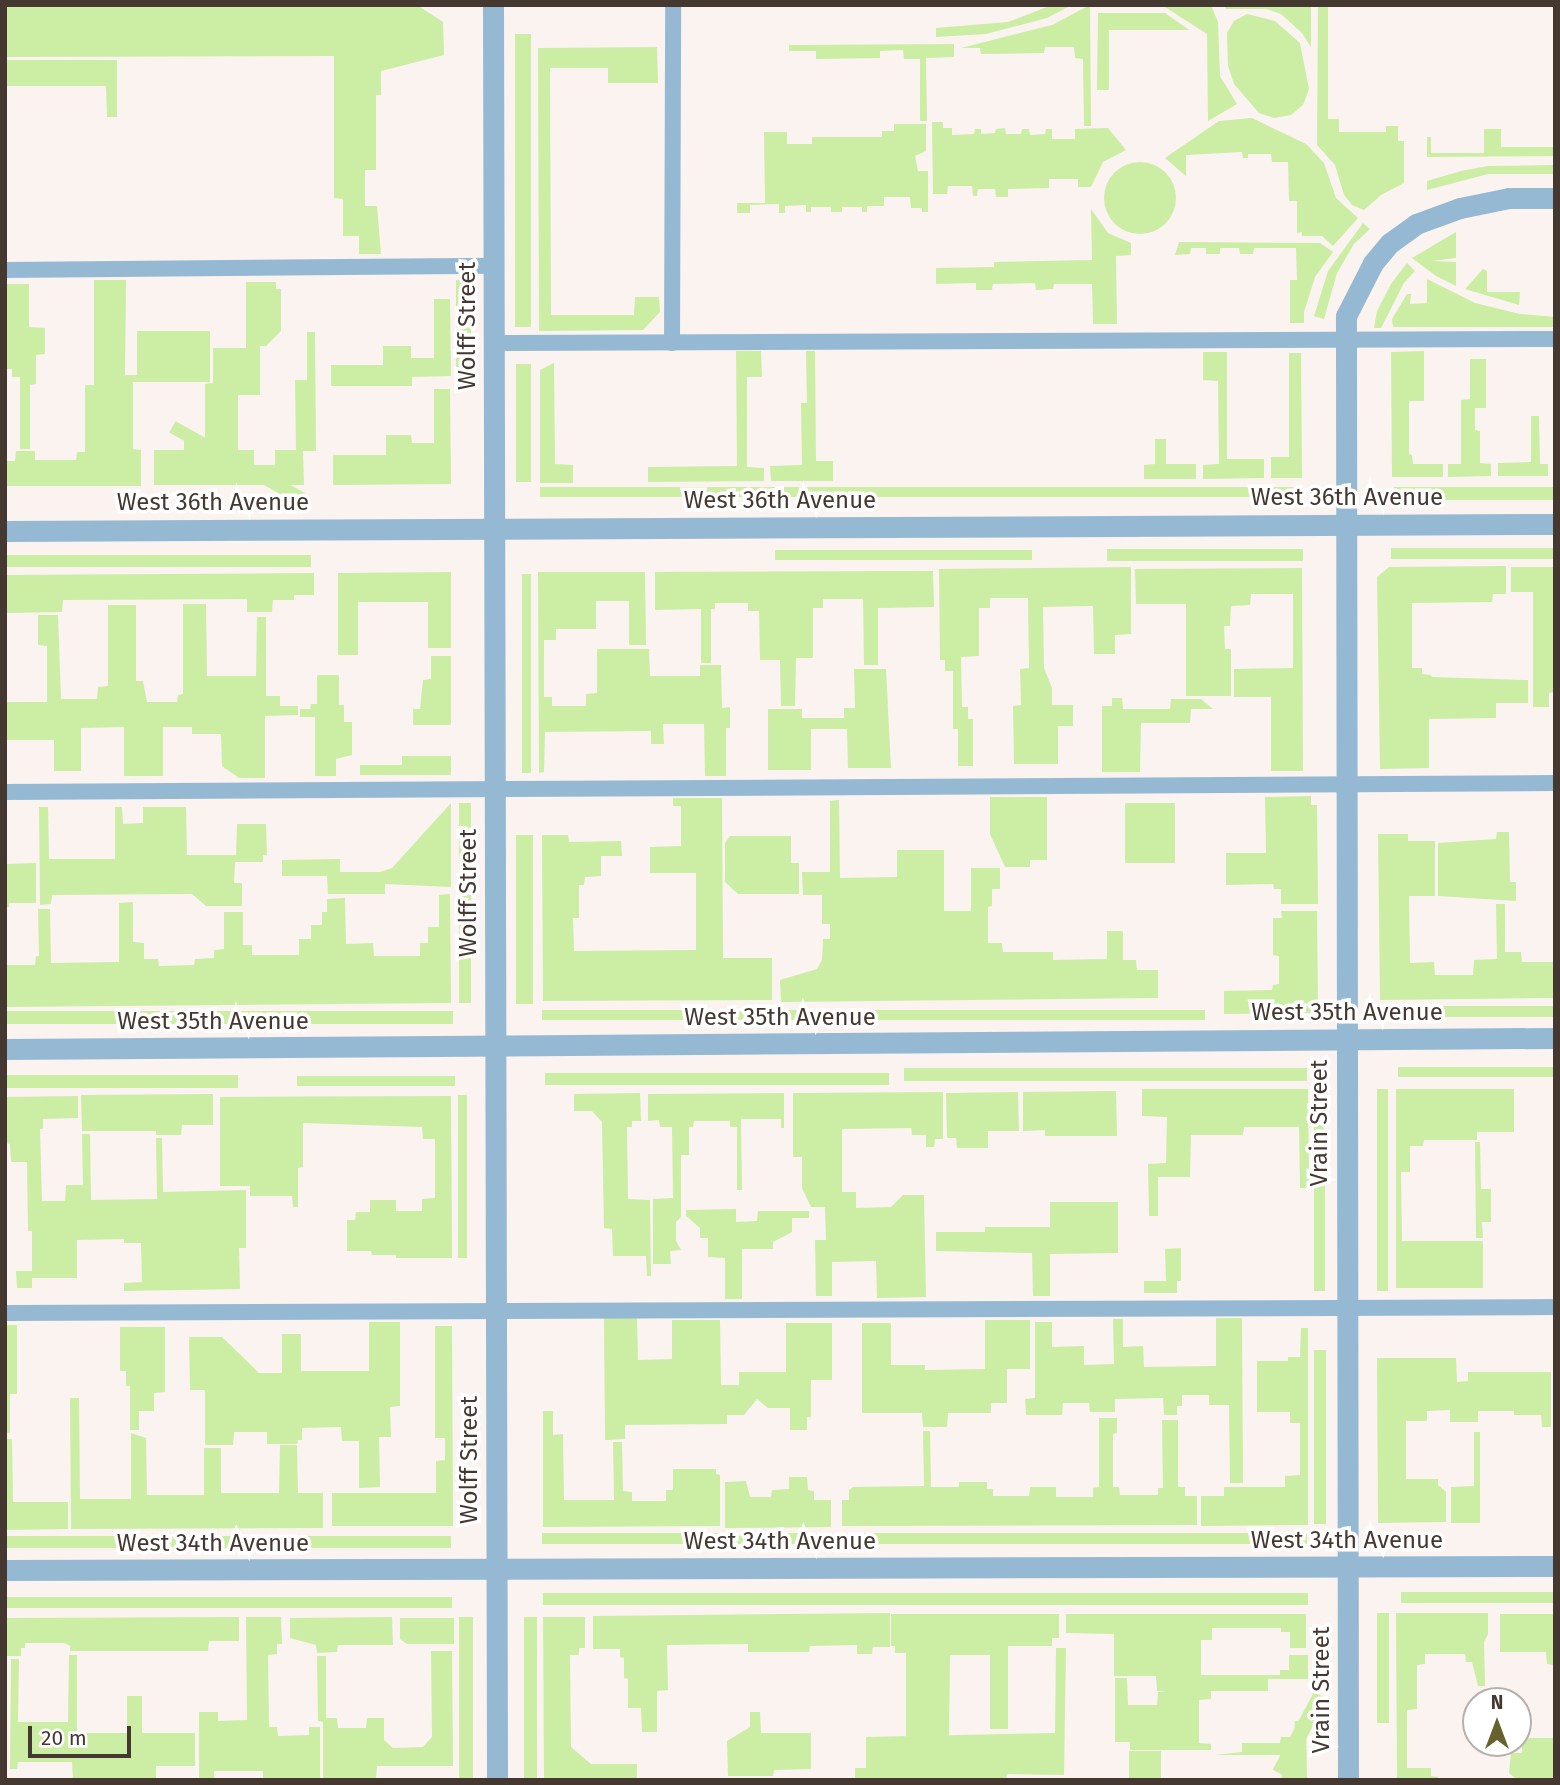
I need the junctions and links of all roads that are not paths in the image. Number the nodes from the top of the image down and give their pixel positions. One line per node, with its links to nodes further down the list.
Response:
1 (493, 5): 4 (street, Wolff Street)
2 (673, 5): 9 (lane)
3 (1555, 198): 6 (street, Vrain Street)
4 (494, 266): 5 (lane); 8 (street, Wolff Street)
5 (5, 270)
6 (1345, 339): 7 (lane); 9 (lane); 10 (street, Vrain Street)
7 (1555, 339)
8 (494, 343): 9 (lane); 12 (street, Wolff Street)
9 (672, 343)
10 (1345, 524): 11 (street, West 36th Avenue); 12 (street, West 36th Avenue); 15 (street, Vrain Street)
11 (1555, 524)
12 (495, 528): 13 (street, West 36th Avenue); 16 (street, Wolff Street)
13 (5, 531)
14 (1555, 783): 15 (lane)
15 (1346, 785): 16 (lane); 19 (street, Vrain Street)
16 (495, 790): 17 (lane); 20 (street, Wolff Street)
17 (5, 792)
18 (1555, 1038): 19 (street, West 35th Avenue)
19 (1346, 1040): 20 (street, West 35th Avenue); 23 (street, Vrain Street)
20 (495, 1046): 21 (street, West 35th Avenue); 24 (street, Wolff Street)
21 (5, 1049)
22 (1555, 1307): 23 (lane)
23 (1347, 1308): 24 (lane); 27 (street, Vrain Street)
24 (496, 1311): 25 (lane); 28 (street, Wolff Street)
25 (5, 1313)
26 (1555, 1566): 27 (street, West 34th Avenue)
27 (1348, 1567): 28 (street, West 34th Avenue); 31 (street, Vrain Street)
28 (497, 1569): 29 (street, West 34th Avenue); 30 (street, Wolff Street)
29 (5, 1570)
30 (497, 1780)
31 (1348, 1780)

